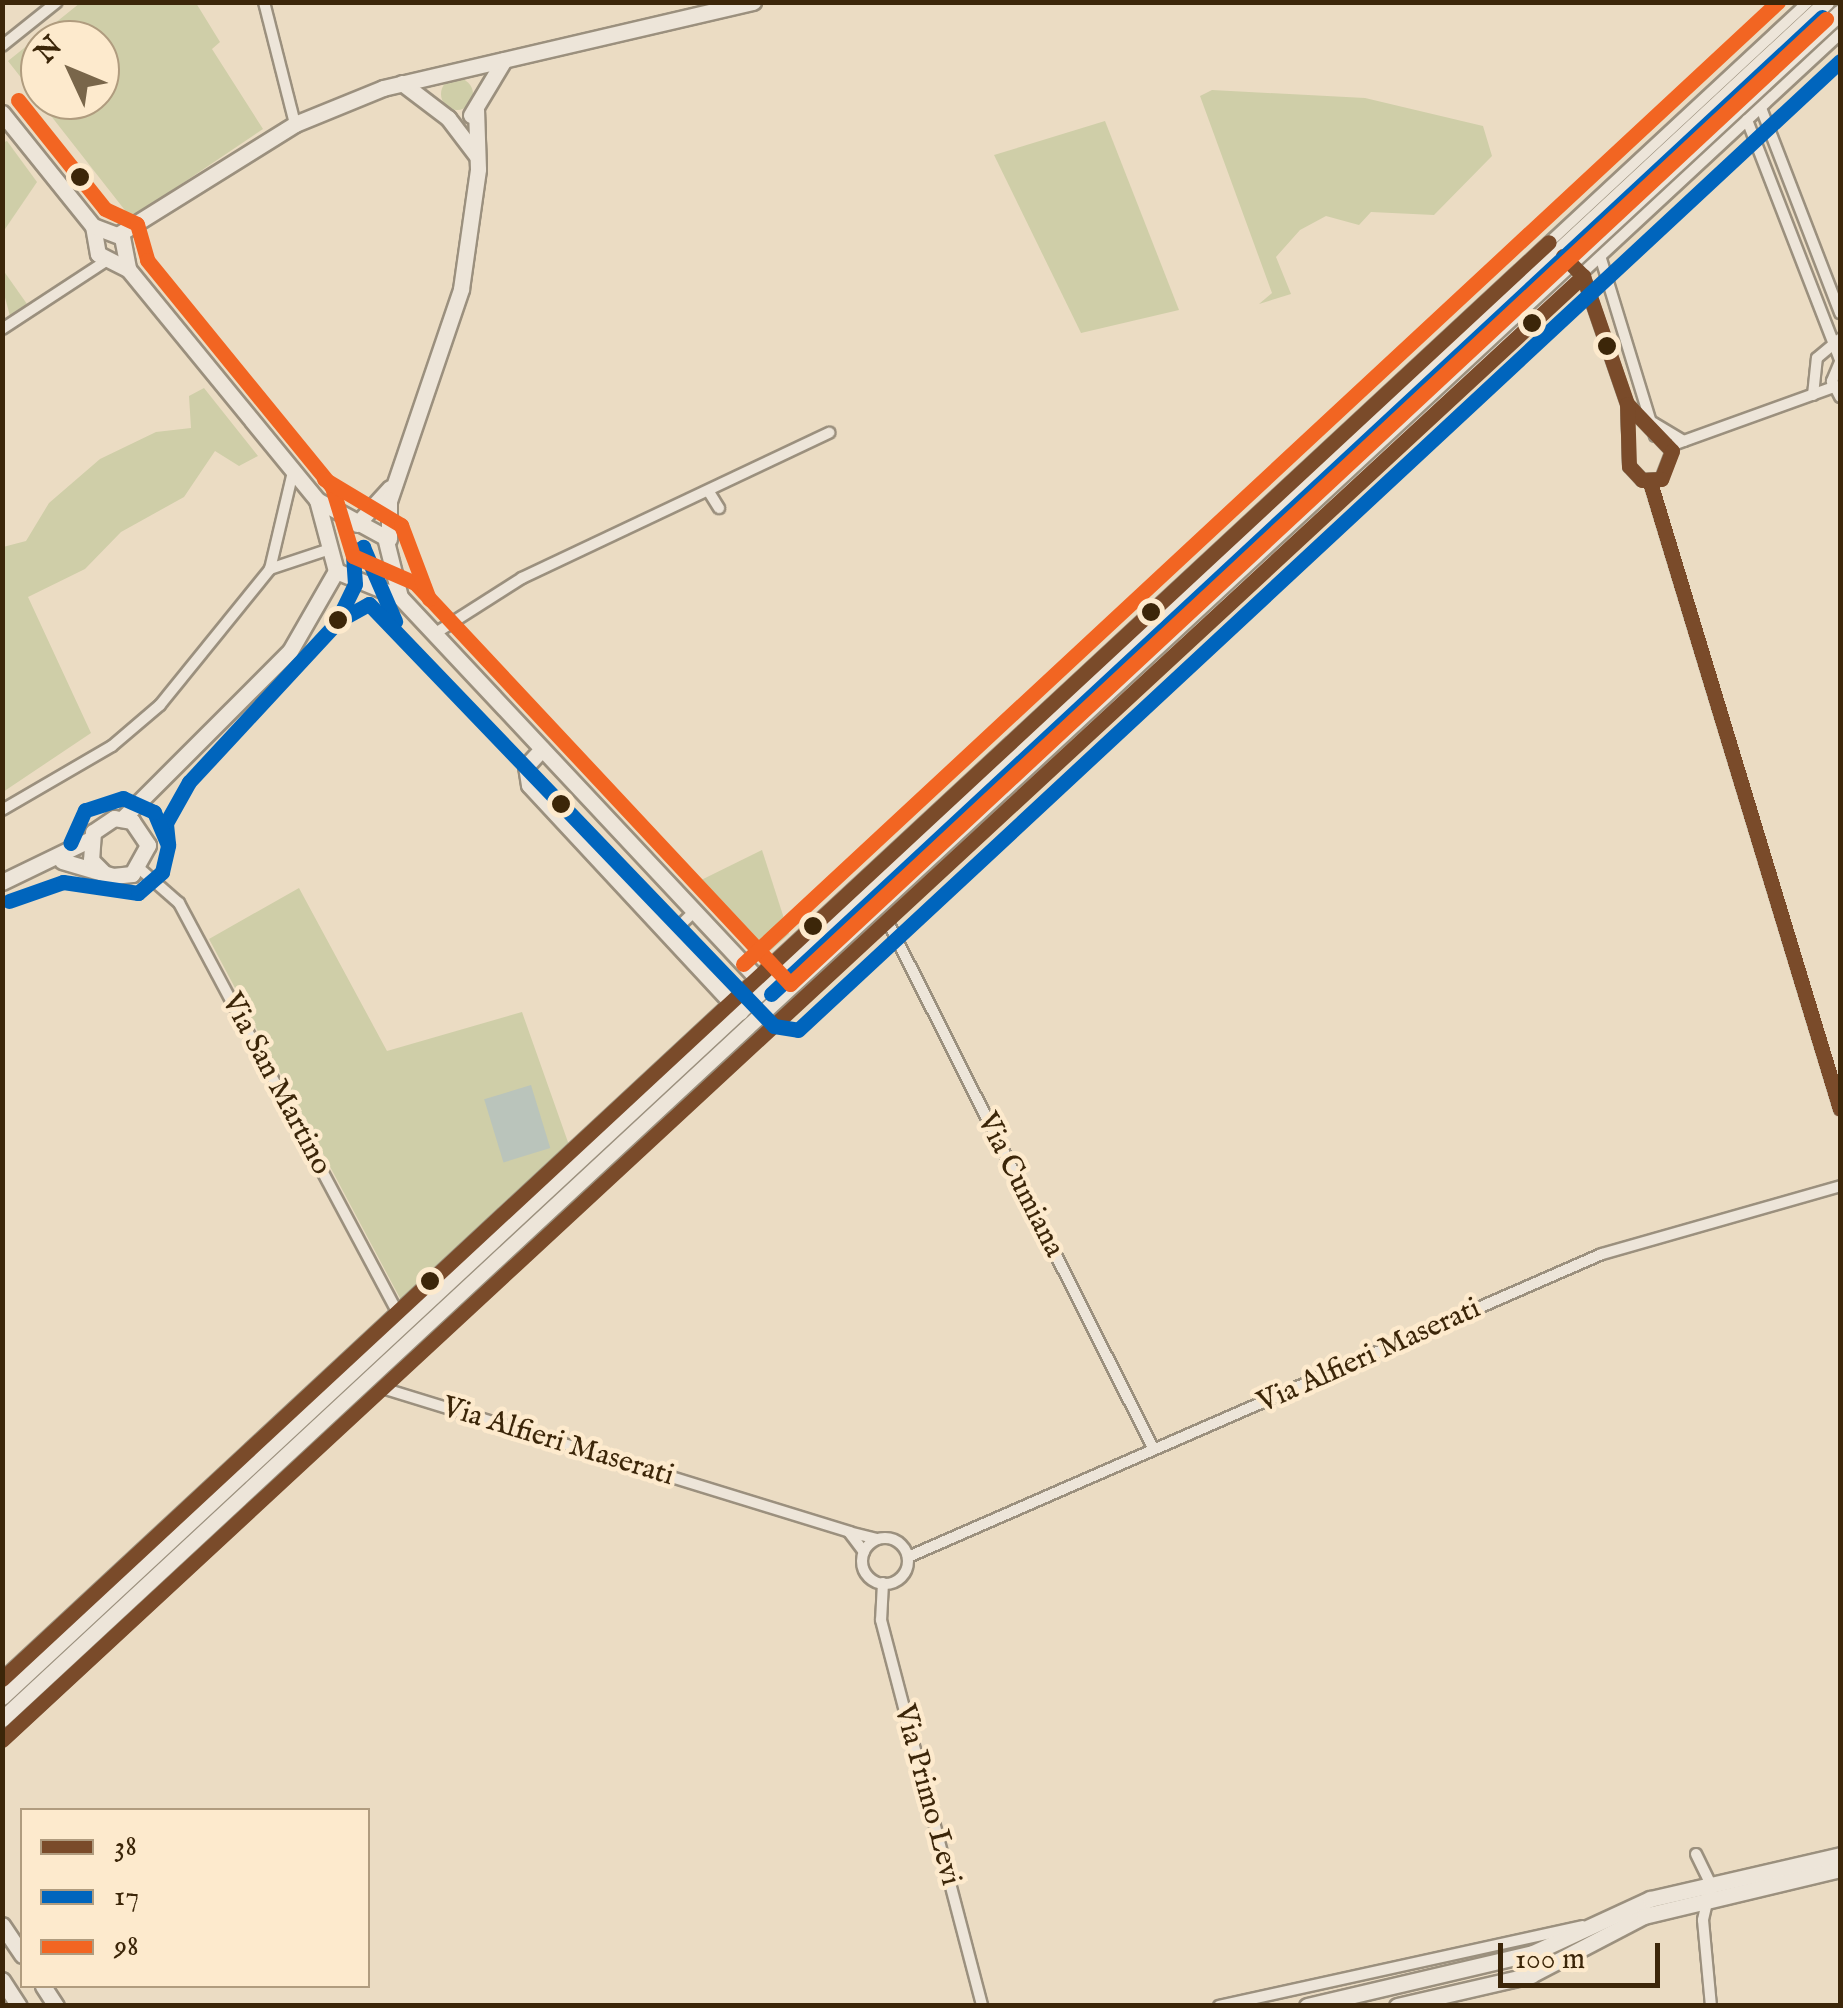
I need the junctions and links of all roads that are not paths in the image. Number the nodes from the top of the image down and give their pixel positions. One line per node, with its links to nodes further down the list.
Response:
1 (57, 2): 9 (street)
2 (264, 2): 20 (street)
3 (753, 2): 6 (street)
4 (1808, 2): 23 (street)
5 (1826, 2): 23 (street)
6 (688, 8): 10 (street)
7 (1840, 12): 23 (street)
8 (1840, 34): 15 (street)
9 (2, 46)
10 (511, 54): 11 (street); 14 (street)
11 (466, 71): 12 (street); 14 (street)
12 (438, 79): 13 (street); 17 (street)
13 (402, 83): 17 (street); 20 (street)
14 (481, 88): 16 (street)
15 (1761, 108): 19 (street); 27 (street)
16 (476, 110): 17 (street); 21 (street)
17 (442, 113): 21 (street)
18 (2, 114): 22 (street)
19 (1747, 120): 24 (street); 30 (street)
20 (294, 124): 22 (street)
21 (478, 156): 42 (street)
22 (111, 251): 28 (street); 41 (street)
23 (1559, 252): 25 (street); 69 (street)
24 (1601, 259): 25 (street); 29 (street)
25 (1583, 276): 26 (street); 67 (street)
26 (1595, 311): 29 (street); 34 (street)
27 (1840, 313)
28 (2, 328)
29 (1623, 329): 35 (street)
30 (1837, 340): 31 (street); 33 (street)
31 (1840, 361): 32 (street)
32 (1837, 392): 33 (street)
33 (1812, 395): 38 (street)
34 (1627, 404): 37 (street); 40 (street)
35 (1650, 420): 37 (street); 38 (street)
36 (829, 433): 44 (street)
37 (1652, 436): 39 (street); 40 (street)
38 (1685, 442): 39 (street)
39 (1670, 446): 43 (street)
40 (1631, 447): 43 (street)
41 (293, 472): 45 (street); 50 (street)
42 (398, 477): 47 (street); 49 (street)
43 (1650, 482): 71 (street)
44 (709, 492): 46 (street); 55 (street)
45 (317, 500): 47 (street); 48 (street)
46 (719, 508)
47 (354, 524): 48 (street); 49 (street)
48 (331, 546): 50 (street); 51 (street)
49 (390, 555): 52 (street); 53 (street)
50 (270, 569): 58 (street)
51 (336, 571): 52 (street); 54 (street)
52 (364, 582): 53 (street); 54 (street)
53 (400, 596): 55 (street)
54 (325, 604): 57 (street)
55 (434, 634): 56 (street)
56 (542, 749): 66 (street); 68 (street)
57 (160, 786): 59 (street); 61 (street)
58 (2, 810)
59 (123, 818): 60 (street); 61 (street)
60 (90, 840): 62 (street); 64 (street)
61 (148, 845): 63 (street)
62 (62, 861): 64 (street); 65 (street)
63 (140, 868): 64 (street); 73 (street, Via San Martino)
64 (104, 874)
65 (2, 882)
66 (694, 912): 68 (street); 69 (street)
67 (887, 920): 69 (street); 75 (street, Via Cumiana)
68 (670, 935): 70 (street)
69 (772, 995): 70 (street); 74 (street); 83 (street)
70 (736, 1007): 73 (street); 82 (street)
71 (1840, 1109)
72 (1840, 1186): 75 (street, Via Alfieri Maserati)
73 (398, 1314): 81 (street)
74 (382, 1388): 76 (street, Via Alfieri Maserati); 84 (street)
75 (1154, 1450): 79 (street, Via Alfieri Maserati)
76 (849, 1532): 77 (street, Via Alfieri Maserati); 78 (street)
77 (878, 1539): 78 (street); 79 (street)
78 (864, 1552): 80 (street)
79 (908, 1557): 80 (street)
80 (884, 1584): 94 (street, Via Primo Levi)
81 (2, 1679)
82 (2, 1697)
83 (2, 1719)
84 (2, 1740)
85 (1696, 1854): 88 (street)
86 (1840, 1855): 88 (street)
87 (1840, 1869): 88 (street)
88 (1710, 1892): 89 (street); 97 (street); 98 (street)
89 (1598, 1924): 95 (street); 96 (street)
90 (2, 1925): 91 (street)
91 (20, 1952)
92 (2, 1980): 93 (street)
93 (19, 2006)
94 (982, 2006)
95 (1220, 2006)
96 (1306, 2006)
97 (1398, 2006)
98 (1711, 2006)

